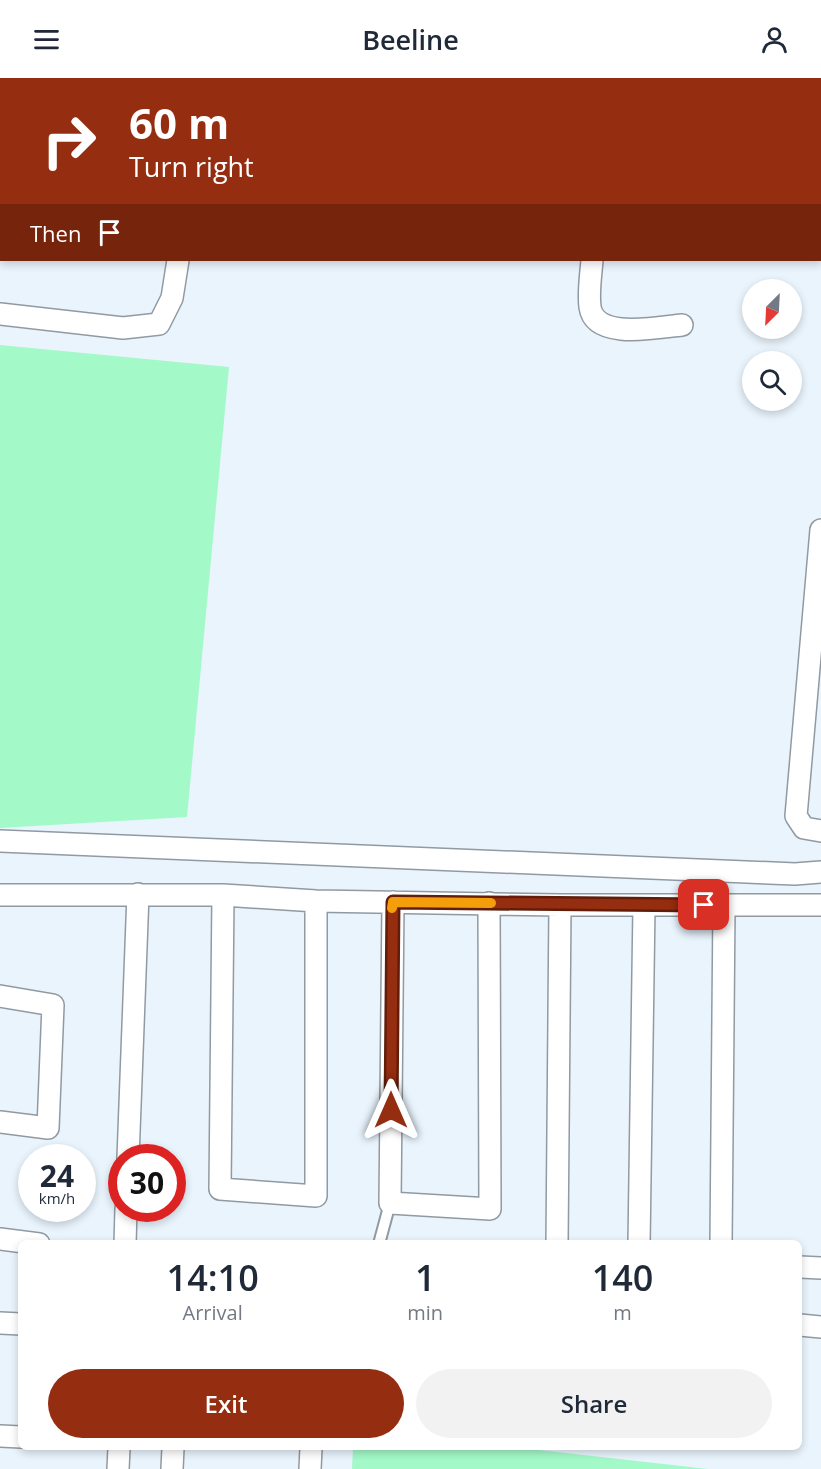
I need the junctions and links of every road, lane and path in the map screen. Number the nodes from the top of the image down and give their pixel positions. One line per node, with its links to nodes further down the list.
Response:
1 (178, 261): 3 (street)
2 (592, 261): 4 (street)
3 (0, 314)
4 (682, 325)
5 (821, 530): 6 (street)
6 (821, 831)
7 (0, 841): 8 (street)
8 (821, 872)
9 (138, 894): 10 (street); 11 (street); 21 (street)
10 (0, 895)
11 (223, 895): 12 (street); 12 (street)
12 (316, 901): 13 (street)
13 (393, 902): 14 (street); 22 (street)
14 (489, 903): 16 (street); 22 (street)
15 (821, 904): 17 (street)
16 (560, 905): 18 (street); 27 (street)
17 (723, 905): 18 (street); 29 (street)
18 (644, 906): 28 (street)
19 (0, 996): 20 (street)
20 (0, 1122)
21 (129, 1144)
22 (390, 1203): 26 (lane)
23 (126, 1222): 25 (street)
24 (0, 1239): 30 (street)
25 (125, 1240)
26 (380, 1240)
27 (557, 1240)
28 (639, 1240)
29 (721, 1240)
30 (18, 1241)
31 (802, 1267): 32 (street)
32 (821, 1268)
33 (0, 1323): 34 (street)
34 (18, 1324)
35 (802, 1325): 36 (street)
36 (821, 1327)
37 (0, 1436): 38 (street)
38 (18, 1437)
39 (119, 1450): 42 (street)
40 (173, 1450): 43 (street)
41 (311, 1450): 44 (street)
42 (118, 1469)
43 (172, 1469)
44 (310, 1469)

